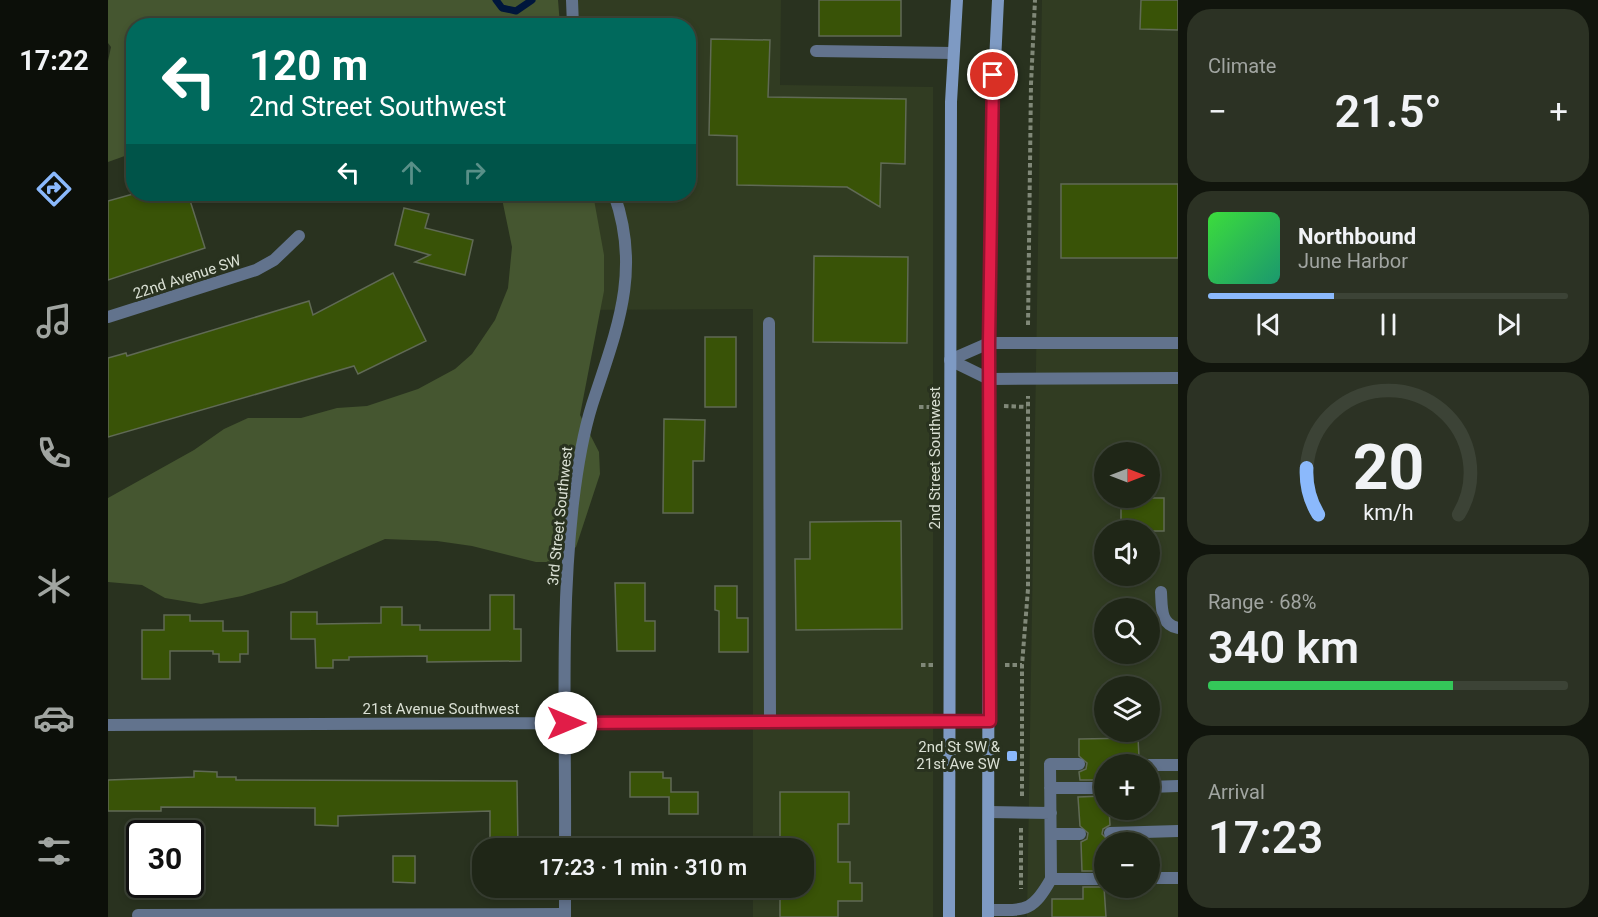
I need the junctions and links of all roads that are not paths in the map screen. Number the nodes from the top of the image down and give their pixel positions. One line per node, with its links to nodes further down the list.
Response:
1 (572, 0): 4 (street)
2 (957, 0): 6 (main road, 2nd Street Southwest)
3 (998, 0): 11 (main road)
4 (573, 18)
5 (816, 51): 6 (street)
6 (952, 53): 13 (main road, 2nd Street Southwest)
7 (616, 201): 21 (street, 3rd Street Southwest)
8 (299, 236): 9 (street, 22nd Avenue SW)
9 (108, 317)
10 (769, 323): 20 (street)
11 (989, 343): 12 (street); 13 (street); 15 (main road)
12 (1178, 343)
13 (950, 360): 15 (street); 18 (main road, 2nd Street Southwest)
14 (1178, 378): 15 (street)
15 (989, 379): 19 (main road)
16 (1161, 592): 17 (street)
17 (1178, 628)
18 (950, 721): 19 (street, 21st Avenue Southwest); 20 (street, 21st Avenue Southwest); 45 (main road, 2nd Street Southwest)
19 (990, 721): 30 (main road)
20 (770, 722): 21 (street, 21st Avenue Southwest)
21 (566, 723): 22 (street, 21st Avenue Southwest); 36 (street, 3rd Street Southwest)
22 (108, 725)
23 (1079, 764): 28 (street)
24 (1160, 764): 25 (street)
25 (1178, 765)
26 (1178, 786): 27 (street)
27 (1160, 787)
28 (1050, 788): 29 (street); 31 (street)
29 (1094, 788)
30 (989, 812): 31 (street); 42 (main road)
31 (1051, 813): 34 (street)
32 (1178, 831): 33 (street)
33 (1144, 832)
34 (1051, 834): 35 (street); 39 (street)
35 (1080, 834)
36 (565, 838)
37 (1160, 878): 38 (street)
38 (1178, 878)
39 (1051, 879): 40 (street); 42 (street)
40 (1094, 879)
41 (565, 898): 44 (street)
42 (988, 914)
43 (138, 915): 44 (street)
44 (565, 916)
45 (949, 917)

